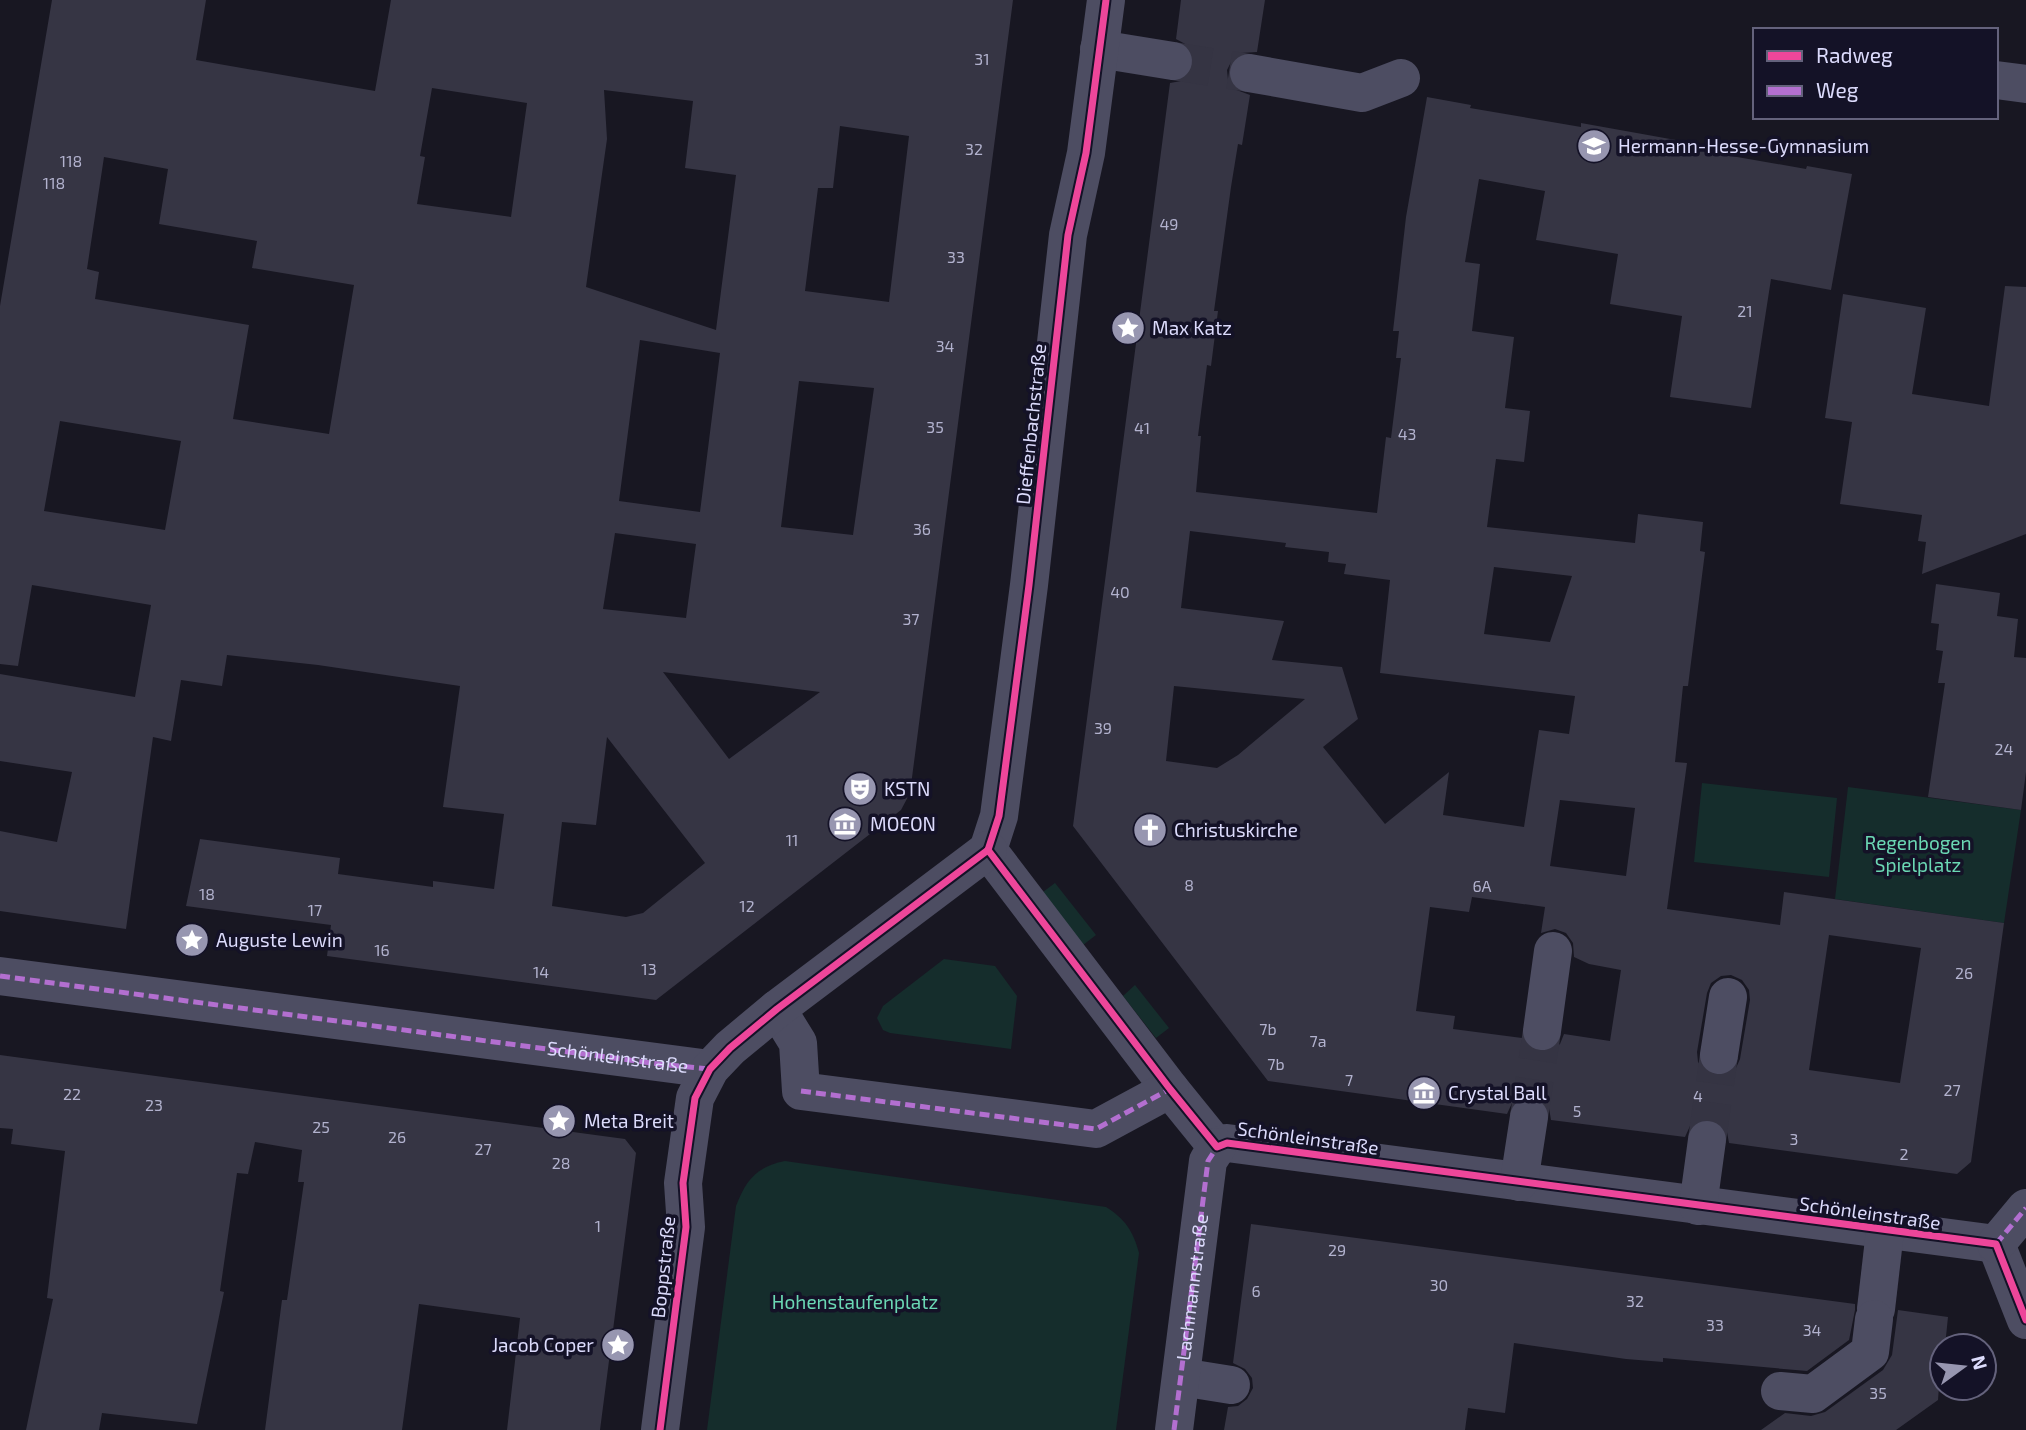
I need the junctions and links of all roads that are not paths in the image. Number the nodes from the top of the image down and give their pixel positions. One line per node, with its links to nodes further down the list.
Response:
1 (1105, 0): 2 (street, Dieffenbachstraße)
2 (1099, 49): 3 (street); 8 (street, Dieffenbachstraße)
3 (1173, 61)
4 (1249, 73): 5 (street)
5 (1401, 78)
6 (1998, 80): 7 (street)
7 (2026, 84)
8 (988, 850): 12 (street, Schönleinstraße); 16 (street, Schönleinstraße)
9 (1553, 951): 13 (street)
10 (0, 976): 15 (street, Schönleinstraße)
11 (1728, 997): 14 (street)
12 (777, 1009): 15 (street, Schönleinstraße); 16 (street)
13 (1542, 1031)
14 (1719, 1055)
15 (710, 1069): 29 (street, Boppstraße)
16 (1170, 1089): 19 (street, Schönleinstraße)
17 (1529, 1116): 20 (street)
18 (1707, 1140): 21 (street)
19 (1217, 1147): 20 (street, Schönleinstraße); 26 (street, Lachmannstraße)
20 (1519, 1182): 21 (street, Schönleinstraße)
21 (1698, 1206): 23 (street, Schönleinstraße)
22 (2026, 1208): 24 (street)
23 (1885, 1231): 24 (street, Schönleinstraße); 28 (street)
24 (1996, 1244): 25 (street)
25 (2026, 1320)
26 (1181, 1377): 27 (street); 30 (street, Lachmannstraße)
27 (1230, 1385)
28 (1780, 1391)
29 (660, 1430)
30 (1174, 1430)

